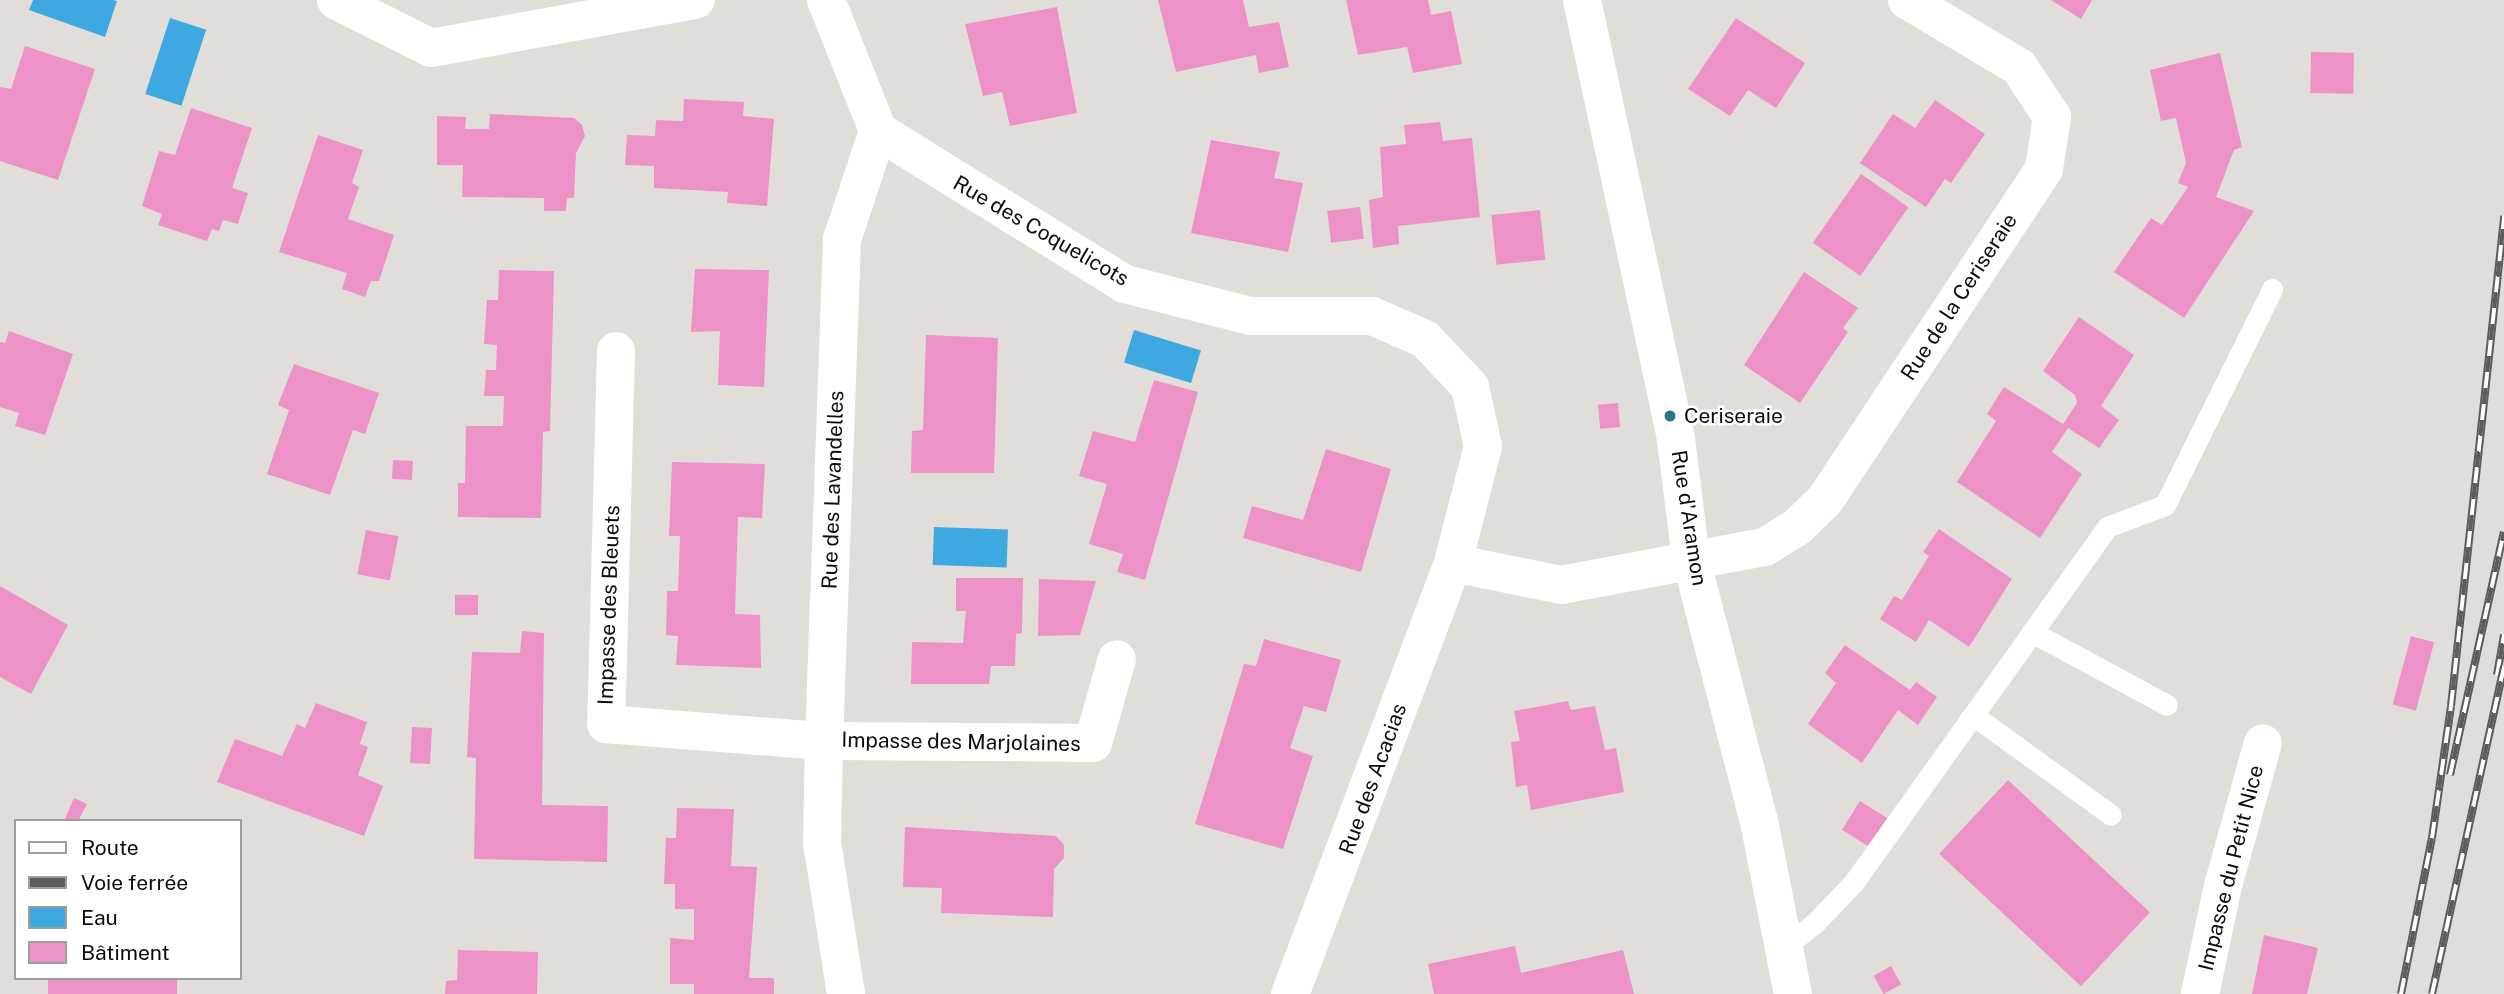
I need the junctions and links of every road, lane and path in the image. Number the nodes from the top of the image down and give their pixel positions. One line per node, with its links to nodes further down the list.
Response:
1 (335, 0): 2 (street)
2 (696, 0)
3 (826, 0): 6 (street)
4 (1581, 0): 9 (street, Rue d'Aramon)
5 (1907, 0): 9 (street, Rue de la Ceriseraie)
6 (878, 131): 10 (street, Rue des Coquelicots); 15 (street, Rue des Lavandelles)
7 (2272, 289): 11 (lane)
8 (616, 351): 15 (street, Impasse des Bleuets)
9 (1690, 559): 10 (street, Rue de la Ceriseraie); 18 (street, Rue d'Aramon)
10 (1453, 563): 20 (street, Rue des Acacias)
11 (2032, 632): 13 (lane); 14 (lane)
12 (1117, 659): 15 (street, Impasse des Marjolaines)
13 (2167, 705)
14 (1973, 715): 17 (lane); 18 (lane)
15 (824, 741): 19 (street, Rue des Lavandelles)
16 (2263, 743): 22 (street, Impasse du Petit Nice)
17 (2111, 815)
18 (1783, 948): 21 (street, Rue d'Aramon)
19 (846, 994)
20 (1290, 994)
21 (1793, 994)
22 (2200, 994)

